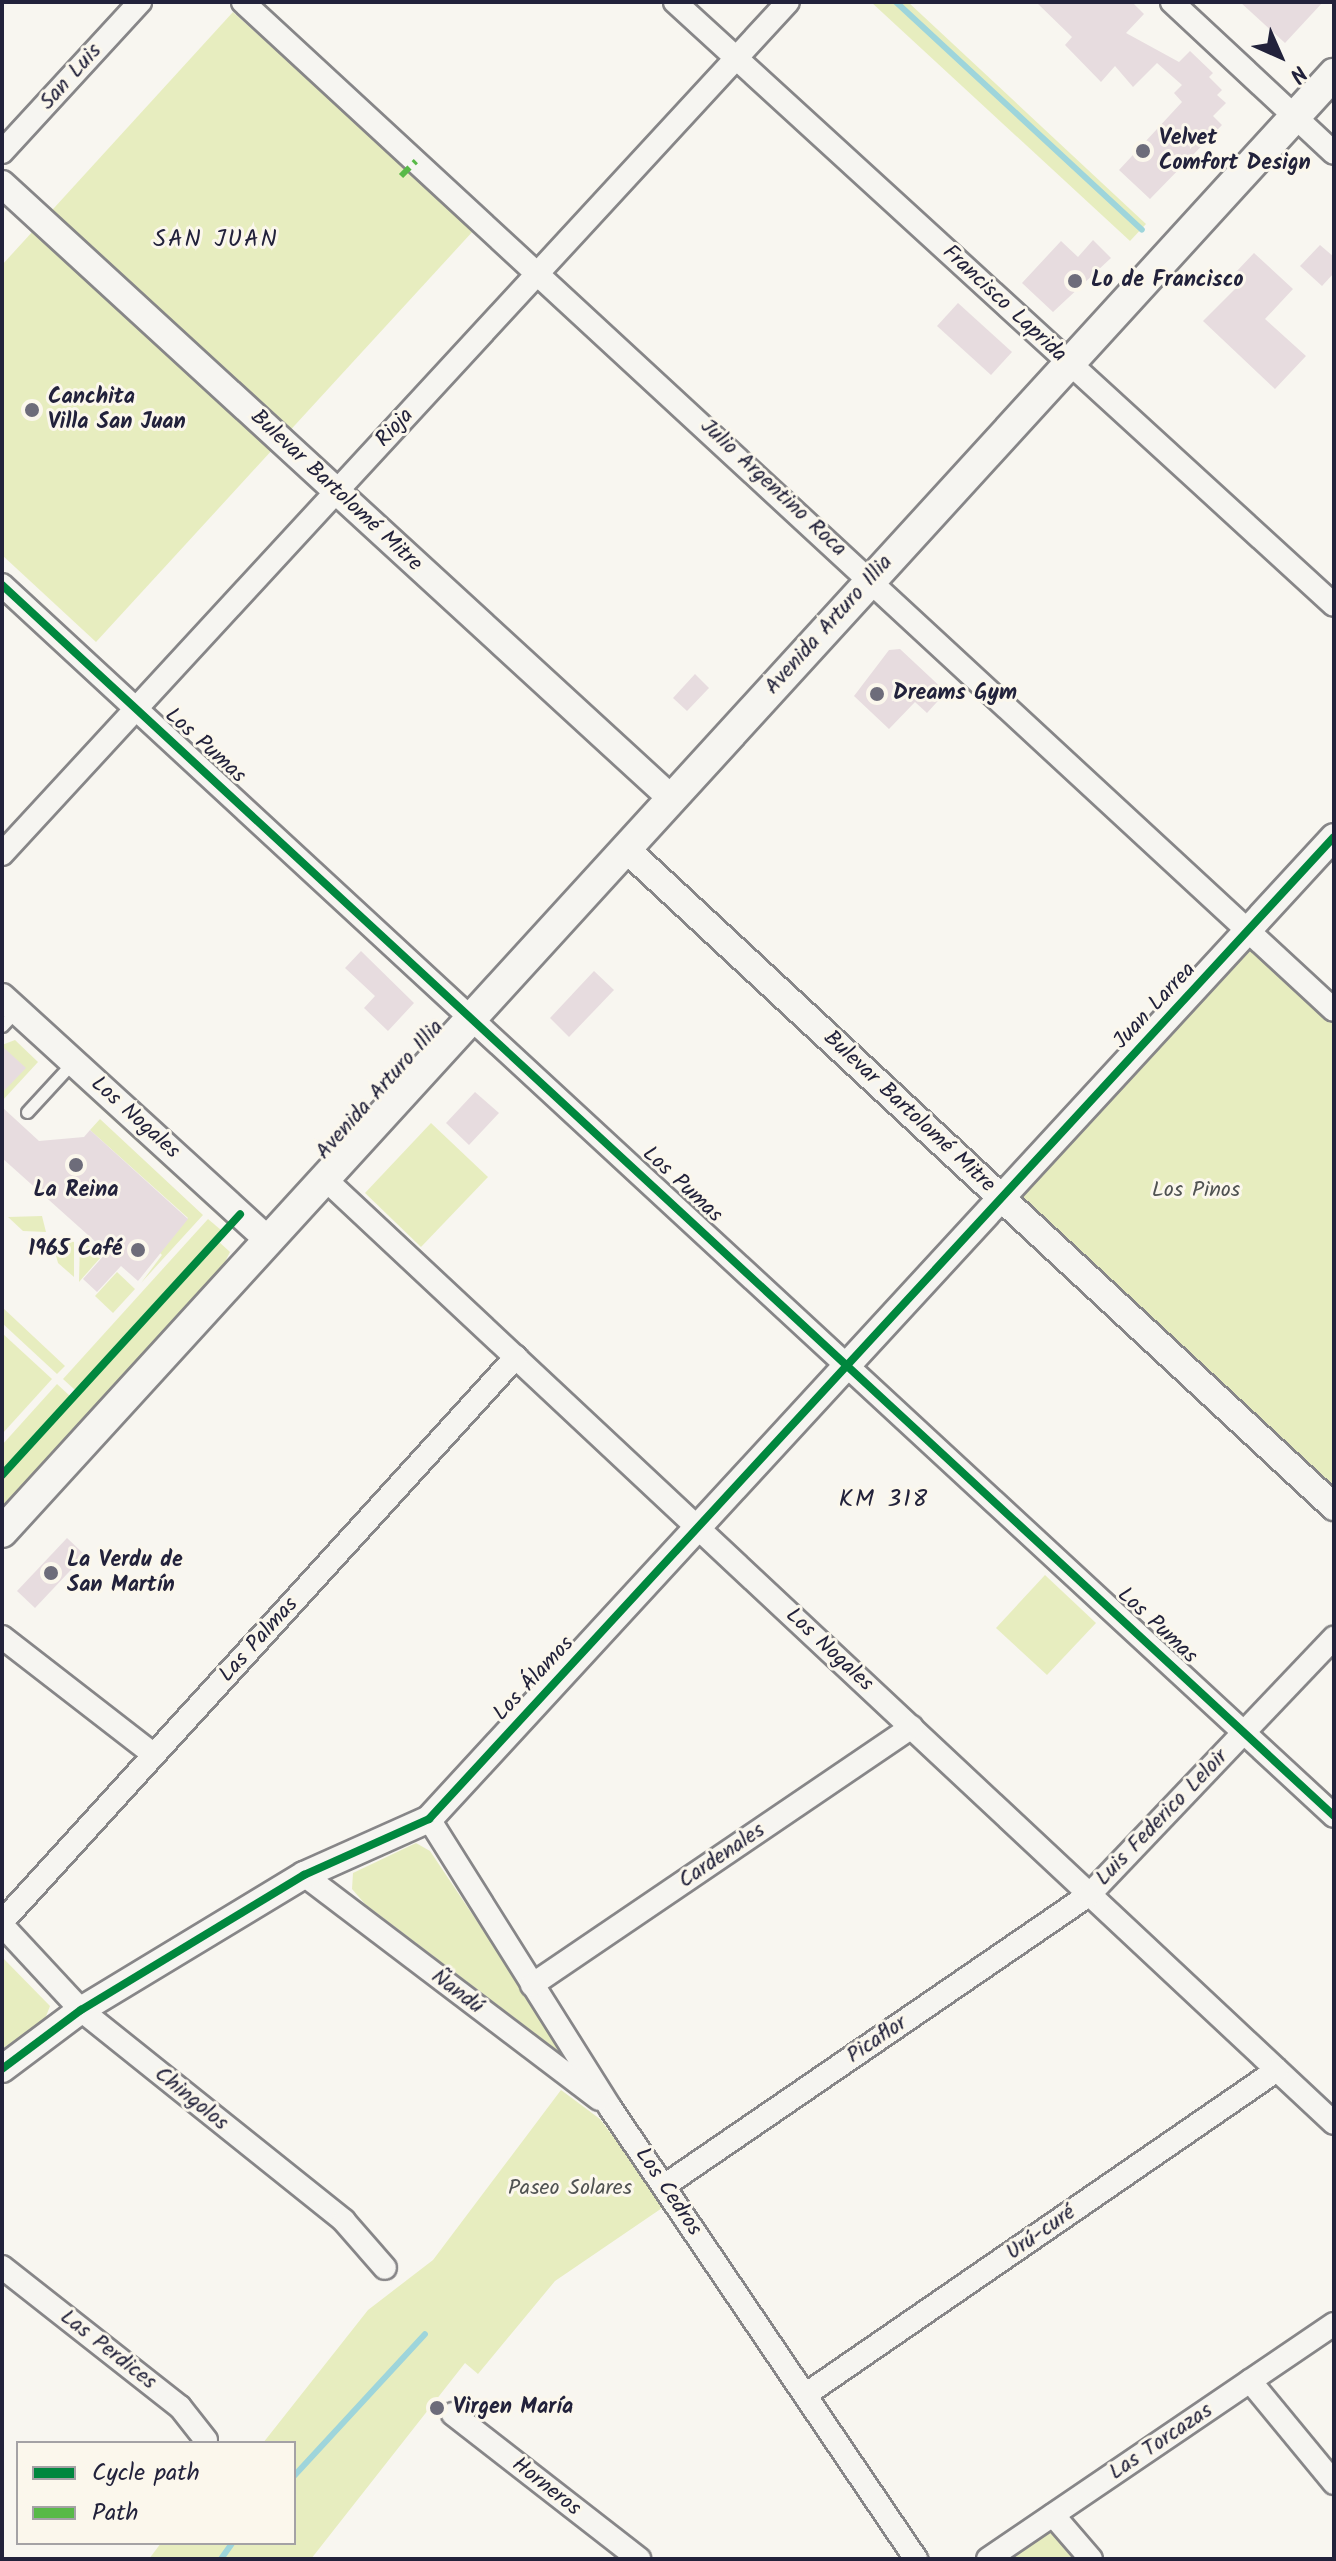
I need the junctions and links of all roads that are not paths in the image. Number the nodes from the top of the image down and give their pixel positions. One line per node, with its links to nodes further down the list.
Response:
1 (140, 2): 9 (street, San Luis)
2 (243, 2): 12 (street, Julio Argentino Roca)
3 (675, 2): 6 (street, Francisco Laprida)
4 (788, 2): 6 (street, Rioja)
5 (1172, 2): 8 (street)
6 (736, 59): 12 (street, Rioja); 13 (street, Francisco Laprida)
7 (1334, 74): 8 (main road, Avenida Arturo Illia)
8 (1295, 117): 10 (street); 13 (main road, Avenida Arturo Illia)
9 (2, 152)
10 (1334, 153)
11 (2, 184): 14 (street, Bulevar Bartolomé Mitre)
12 (538, 273): 14 (street, Rioja); 15 (street, Julio Argentino Roca)
13 (1068, 364): 15 (main road, Avenida Arturo Illia); 17 (street, Francisco Laprida)
14 (337, 491): 18 (street, Rioja); 19 (street, Bulevar Bartolomé Mitre)
15 (871, 578): 19 (main road, Avenida Arturo Illia); 23 (street, Julio Argentino Roca)
16 (2, 585): 18 (street, Los Pumas)
17 (1334, 605)
18 (137, 708): 22 (street, Rioja); 26 (street, Los Pumas)
19 (671, 798): 21 (main road, Avenida Arturo Illia)
20 (1334, 837): 23 (street, Juan Larrea)
21 (625, 848): 26 (main road, Avenida Arturo Illia); 30 (street, Bulevar Bartolomé Mitre)
22 (2, 854)
23 (1249, 931): 24 (street, Julio Argentino Roca); 30 (street, Juan Larrea)
24 (1334, 1010)
25 (7, 1011): 27 (street, Los Nogales)
26 (473, 1015): 29 (main road, Avenida Arturo Illia); 33 (street, Los Pumas)
27 (73, 1062): 28 (lane); 31 (street, Los Nogales)
28 (27, 1112)
29 (324, 1178): 31 (main road, Avenida Arturo Illia); 32 (street, Los Nogales)
30 (1001, 1199): 33 (street, Los Álamos); 34 (street, Bulevar Bartolomé Mitre)
31 (268, 1240): 36 (main road, Avenida Arturo Illia)
32 (516, 1357): 35 (street, Los Nogales); 41 (street, Las Palmas)
33 (848, 1364): 35 (street, Los Álamos); 40 (street, Los Pumas)
34 (1334, 1507)
35 (698, 1528): 39 (street, Los Nogales); 43 (street, Los Álamos)
36 (2, 1532)
37 (2, 1637): 41 (street)
38 (1334, 1638): 40 (street, Luis Federico Leloir)
39 (912, 1727): 45 (street, Los Nogales); 47 (street, Cardenales)
40 (1244, 1732): 42 (street, Los Pumas); 45 (street, Luis Federico Leloir)
41 (154, 1755): 46 (street, Las Palmas)
42 (1334, 1816)
43 (429, 1819): 44 (street, Los Álamos); 47 (street, Los Cedros)
44 (304, 1875): 48 (street, Los Álamos); 51 (street, Ñandú)
45 (1090, 1894): 50 (street, Los Nogales); 53 (street, Picaflor)
46 (2, 1924): 48 (street, Chingolos)
47 (532, 1985): 51 (street, Los Cedros)
48 (81, 2010): 49 (street, Los Álamos); 55 (street, Chingolos)
49 (2, 2069)
50 (1277, 2070): 52 (street, Los Nogales); 58 (street, Urú-curé)
51 (611, 2109): 53 (street, Los Cedros)
52 (1334, 2123)
53 (664, 2186): 58 (street, Los Cedros)
54 (2, 2267): 60 (street, Las Perdices)
55 (385, 2268)
56 (1334, 2324): 57 (street, Las Torcazas)
57 (1250, 2381): 61 (street); 62 (street, Las Torcazas)
58 (805, 2395): 64 (street, Los Cedros)
59 (453, 2414): 63 (street, Horneros)
60 (206, 2440)
61 (1334, 2483)
62 (1053, 2515): 65 (street, Las Torcazas); 66 (street)
63 (639, 2559)
64 (916, 2559)
65 (988, 2559)
66 (1091, 2559)

